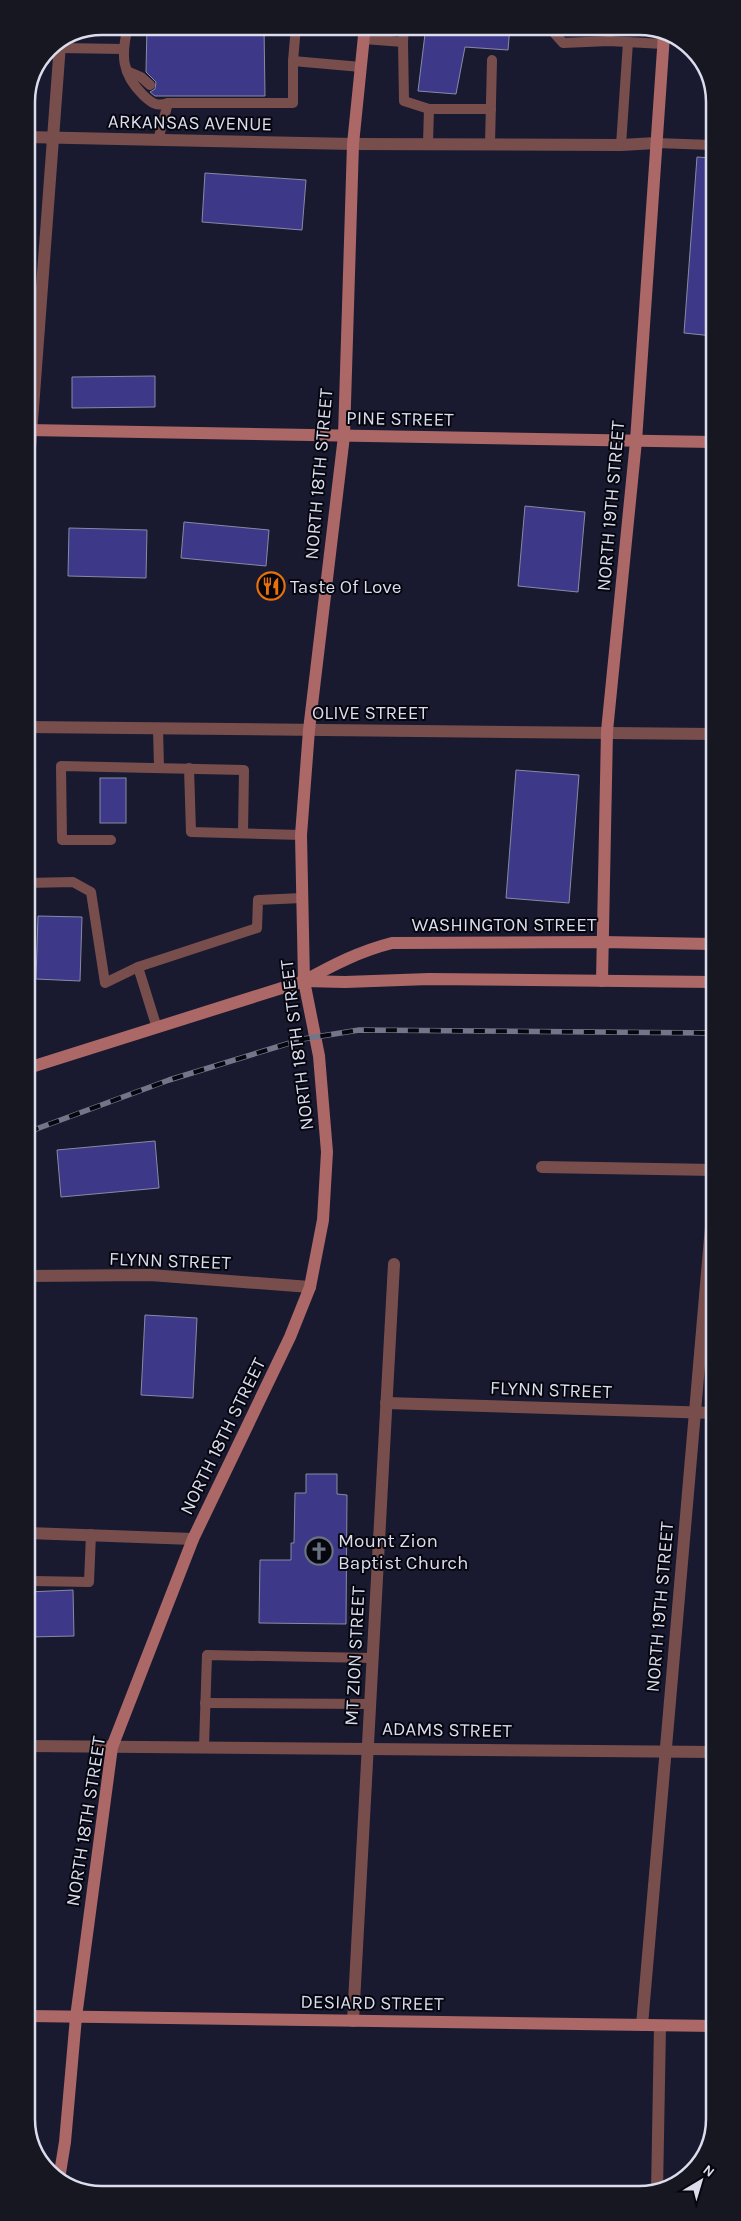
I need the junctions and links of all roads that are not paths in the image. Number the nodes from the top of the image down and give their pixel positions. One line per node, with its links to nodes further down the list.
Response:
1 (126, 35): 14 (lane)
2 (295, 35): 17 (lane)
3 (364, 35): 18 (street, NORTH 18TH STREET)
4 (373, 35): 11 (lane)
5 (403, 35): 11 (lane)
6 (556, 35): 10 (lane)
7 (609, 35): 10 (lane)
8 (661, 39): 12 (lane)
9 (664, 40): 28 (street, NORTH 19TH STREET)
10 (609, 41): 12 (lane)
11 (403, 42): 23 (lane)
12 (628, 42): 32 (lane)
13 (65, 46): 14 (lane)
14 (123, 49): 19 (lane)
15 (60, 51): 26 (street)
16 (492, 60): 24 (lane)
17 (293, 61): 18 (lane); 22 (lane)
18 (361, 67): 29 (street, NORTH 18TH STREET)
19 (126, 71): 20 (lane); 22 (lane)
20 (150, 85)
21 (159, 95): 22 (lane)
22 (168, 103): 27 (lane)
23 (429, 109): 24 (lane); 30 (lane)
24 (492, 109): 31 (lane)
25 (35, 137): 26 (street, ARKANSAS AVENUE)
26 (53, 137): 27 (street, ARKANSAS AVENUE); 34 (street)
27 (158, 140): 29 (street, ARKANSAS AVENUE)
28 (656, 143): 32 (street, ARKANSAS AVENUE); 33 (lane); 37 (street, NORTH 19TH STREET)
29 (353, 144): 30 (street, ARKANSAS AVENUE); 36 (street, NORTH 18TH STREET)
30 (428, 144): 31 (street, ARKANSAS AVENUE)
31 (490, 144): 32 (street, ARKANSAS AVENUE)
32 (621, 145)
33 (706, 145)
34 (35, 357)
35 (35, 430): 36 (street, PINE STREET)
36 (344, 436): 37 (street, PINE STREET); 41 (street, NORTH 18TH STREET)
37 (636, 441): 38 (street, PINE STREET); 42 (street, NORTH 19TH STREET)
38 (706, 442)
39 (35, 727): 40 (street, OLIVE STREET)
40 (158, 728): 41 (street, OLIVE STREET); 44 (lane)
41 (309, 730): 42 (street, OLIVE STREET); 47 (street, NORTH 18TH STREET)
42 (607, 732): 43 (street, OLIVE STREET); 51 (street, NORTH 19TH STREET)
43 (706, 734)
44 (159, 767): 45 (lane); 48 (lane)
45 (190, 768): 46 (lane); 46 (lane)
46 (242, 833): 47 (lane)
47 (301, 835): 50 (street, NORTH 18TH STREET)
48 (111, 840)
49 (35, 883): 53 (lane)
50 (302, 898): 53 (lane); 54 (street, NORTH 18TH STREET)
51 (602, 942): 52 (street, WASHINGTON STREET); 54 (street, WASHINGTON STREET); 55 (street, NORTH 19TH STREET)
52 (706, 944)
53 (138, 967): 57 (lane)
54 (304, 981): 55 (street, WASHINGTON STREET); 57 (street, WASHINGTON STREET); 64 (street, NORTH 18TH STREET)
55 (602, 981): 56 (street, WASHINGTON STREET)
56 (706, 982)
57 (157, 1028): 58 (street, WASHINGTON STREET)
58 (35, 1066)
59 (542, 1167): 60 (street)
60 (706, 1170)
61 (394, 1264): 65 (street, MT ZION STREET)
62 (35, 1276): 64 (street, FLYNN STREET)
63 (706, 1280): 66 (street, NORTH 19TH STREET)
64 (310, 1286): 70 (street, NORTH 18TH STREET)
65 (386, 1403): 66 (street, FLYNN STREET); 72 (street, MT ZION STREET)
66 (694, 1413): 67 (street, FLYNN STREET); 79 (street, NORTH 19TH STREET)
67 (706, 1413)
68 (35, 1533): 69 (street)
69 (91, 1534): 70 (street); 71 (lane)
70 (193, 1539): 76 (street, NORTH 18TH STREET)
71 (35, 1581)
72 (372, 1658): 73 (lane); 74 (street, MT ZION STREET)
73 (205, 1702): 74 (lane); 77 (lane)
74 (370, 1704): 78 (street, MT ZION STREET)
75 (35, 1746): 76 (street, ADAMS STREET)
76 (112, 1747): 77 (street, ADAMS STREET); 82 (street, NORTH 18TH STREET)
77 (204, 1747): 78 (street, ADAMS STREET)
78 (368, 1747): 79 (street, ADAMS STREET); 83 (street, MT ZION STREET)
79 (666, 1751): 80 (street, ADAMS STREET); 84 (street, NORTH 19TH STREET)
80 (706, 1752)
81 (35, 2016): 82 (street, DESIARD STREET)
82 (76, 2017): 83 (street, DESIARD STREET); 87 (street, NORTH 18TH STREET)
83 (353, 2021): 84 (street, DESIARD STREET)
84 (642, 2025): 85 (street, DESIARD STREET)
85 (660, 2026): 86 (street, DESIARD STREET); 88 (street)
86 (706, 2026)
87 (61, 2172)
88 (657, 2184)

